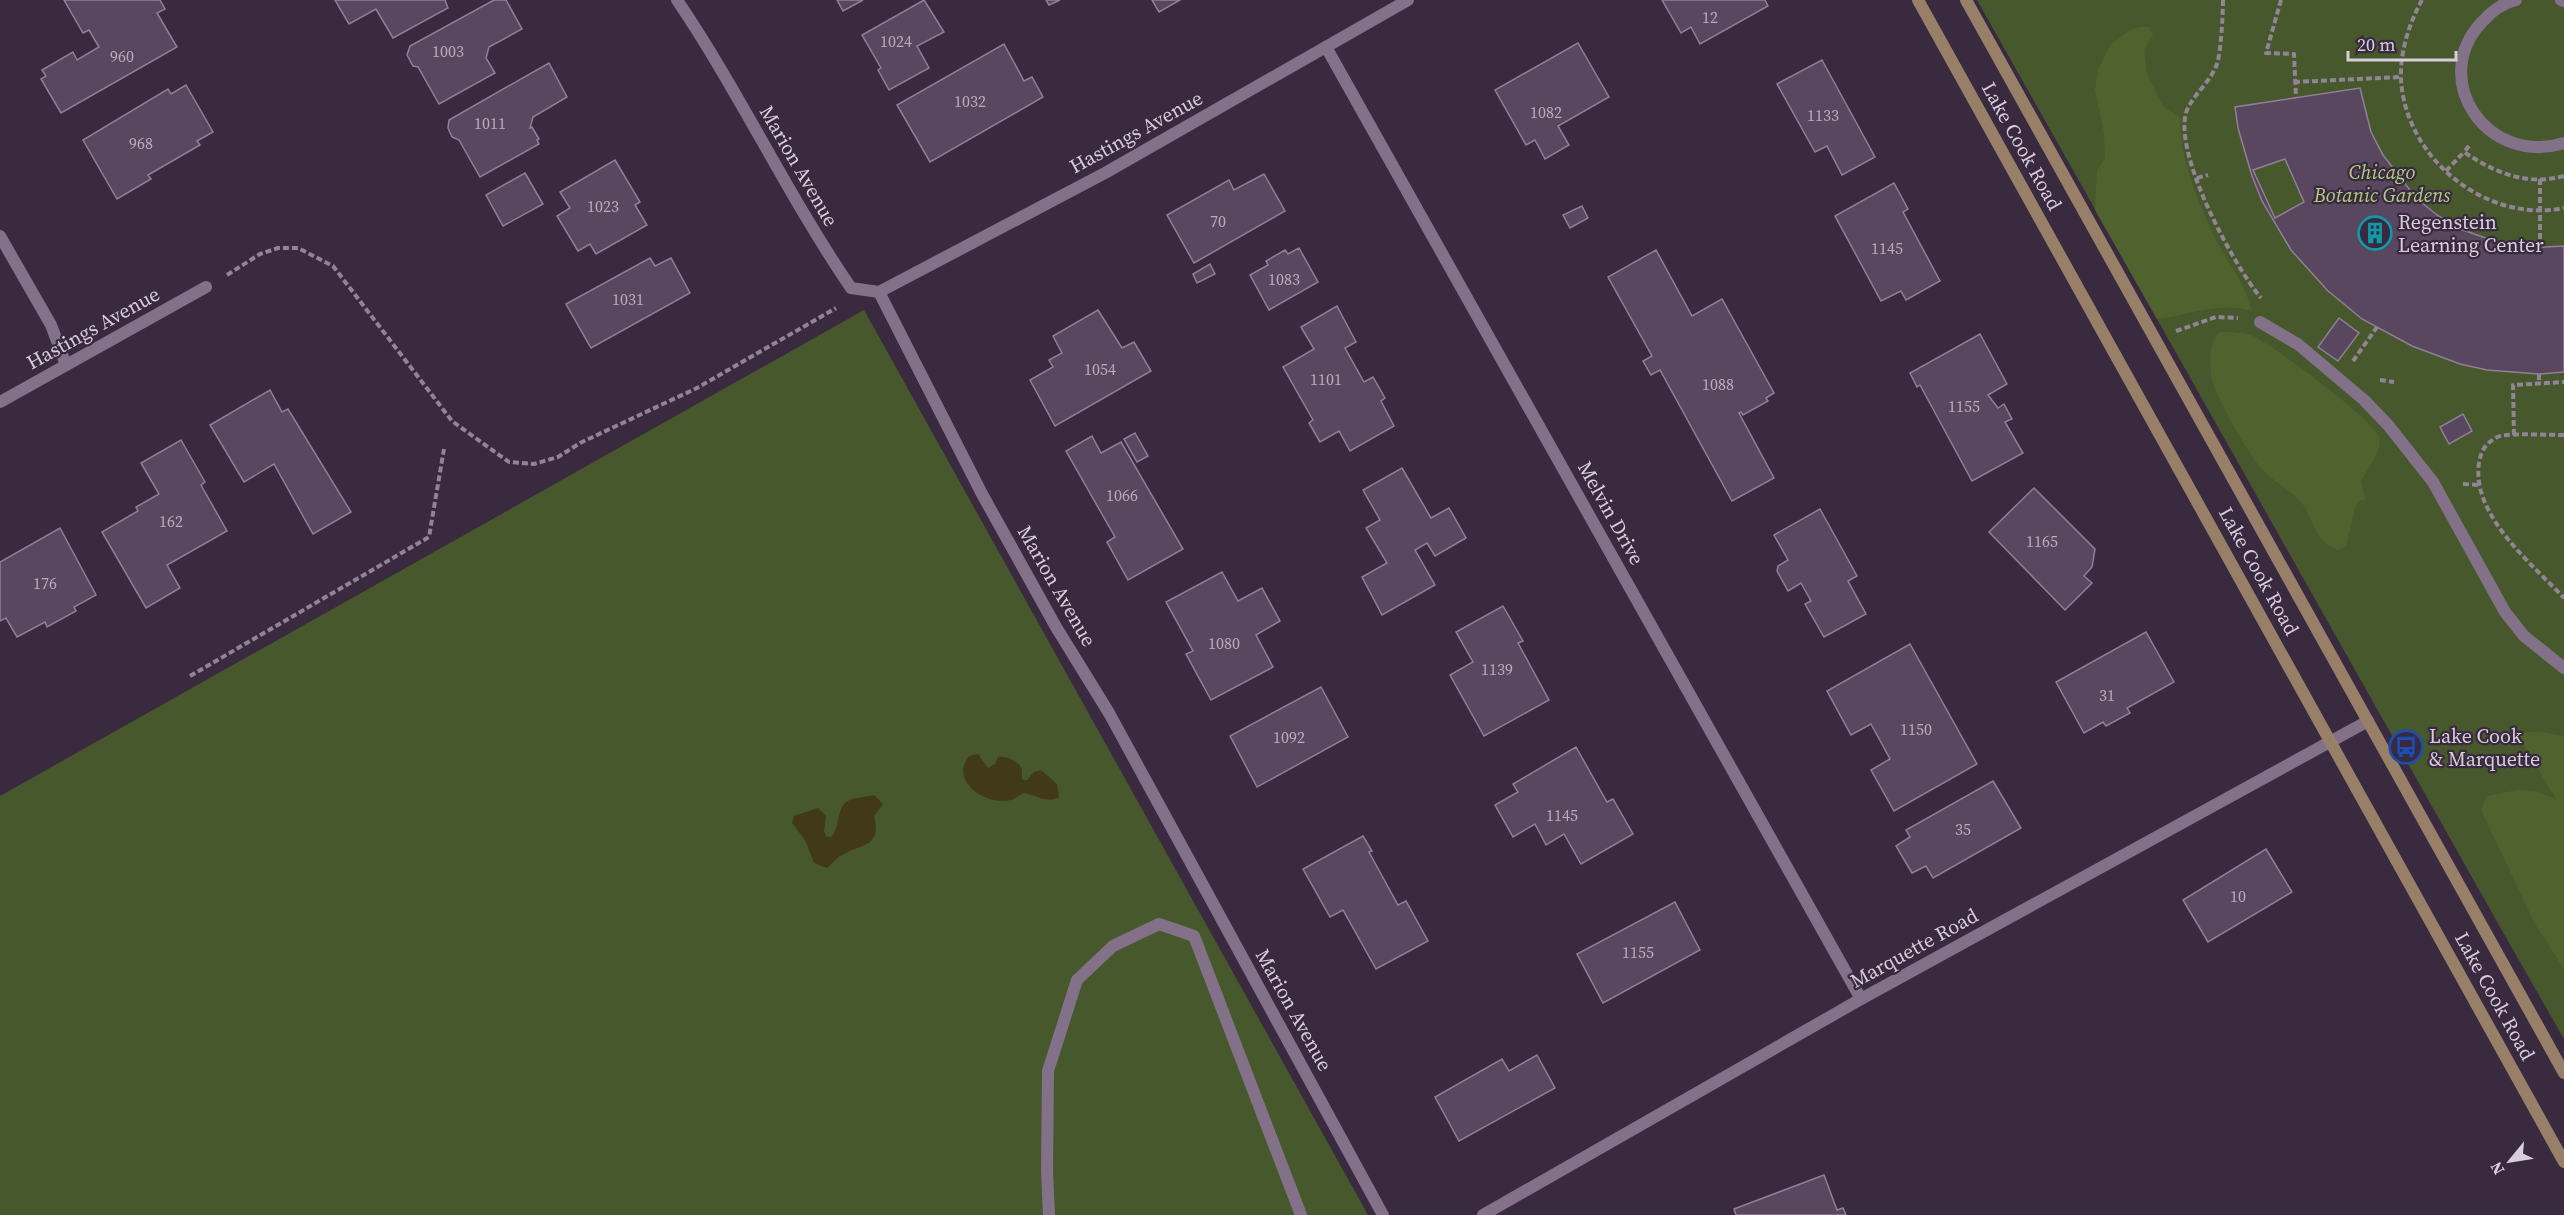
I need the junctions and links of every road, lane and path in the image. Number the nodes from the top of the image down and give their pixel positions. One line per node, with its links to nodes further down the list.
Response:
1 (677, 0): 26 (street, Marion Avenue)
2 (1408, 0): 9 (street, Hastings Avenue)
3 (1918, 0): 45 (main road, Lake Cook Road)
4 (1966, 0): 30 (main road, Lake Cook Road)
5 (2223, 0): 19 (path)
6 (2281, 0): 11 (path)
7 (2422, 0): 10 (path)
8 (2516, 0): 13 (street)
9 (1326, 47): 26 (street, Hastings Avenue); 46 (street, Melvin Drive)
10 (2401, 77): 11 (path); 16 (path)
11 (2294, 82): 12 (path)
12 (2296, 98)
13 (2564, 143)
14 (2469, 146): 15 (path)
15 (2464, 152): 16 (path); 20 (path)
16 (2446, 171): 22 (path)
17 (2208, 175): 19 (path)
18 (2564, 176): 20 (path)
19 (2197, 178): 29 (path)
20 (2540, 179): 22 (path)
21 (2564, 208): 22 (path)
22 (2540, 211): 24 (path)
23 (0, 236): 32 (street)
24 (2540, 248)
25 (206, 288): 26 (path); 32 (street, Hastings Avenue)
26 (873, 291): 51 (street, Marion Avenue)
27 (2260, 322): 30 (path); 31 (street)
28 (2377, 327): 34 (path)
29 (2291, 328): 31 (street)
30 (2156, 343): 44 (main road, Lake Cook Road)
31 (2299, 345): 34 (street)
32 (66, 364): 37 (street, Hastings Avenue)
33 (2539, 374): 36 (path)
34 (2340, 379): 42 (street)
35 (2564, 382): 36 (path)
36 (2540, 384): 38 (path)
37 (0, 402)
38 (2514, 435): 39 (path); 41 (path)
39 (2564, 435)
40 (444, 449): 43 (path)
41 (2564, 598)
42 (2564, 668)
43 (190, 676)
44 (2368, 721): 45 (street, Marquette Road); 47 (main road, Lake Cook Road)
45 (2332, 742): 46 (street, Marquette Road); 48 (main road, Lake Cook Road)
46 (1861, 999): 52 (street, Marquette Road)
47 (2564, 1073)
48 (2564, 1162)
49 (1049, 1215): 50 (street)
50 (1301, 1215)
51 (1383, 1215)
52 (1483, 1215)

